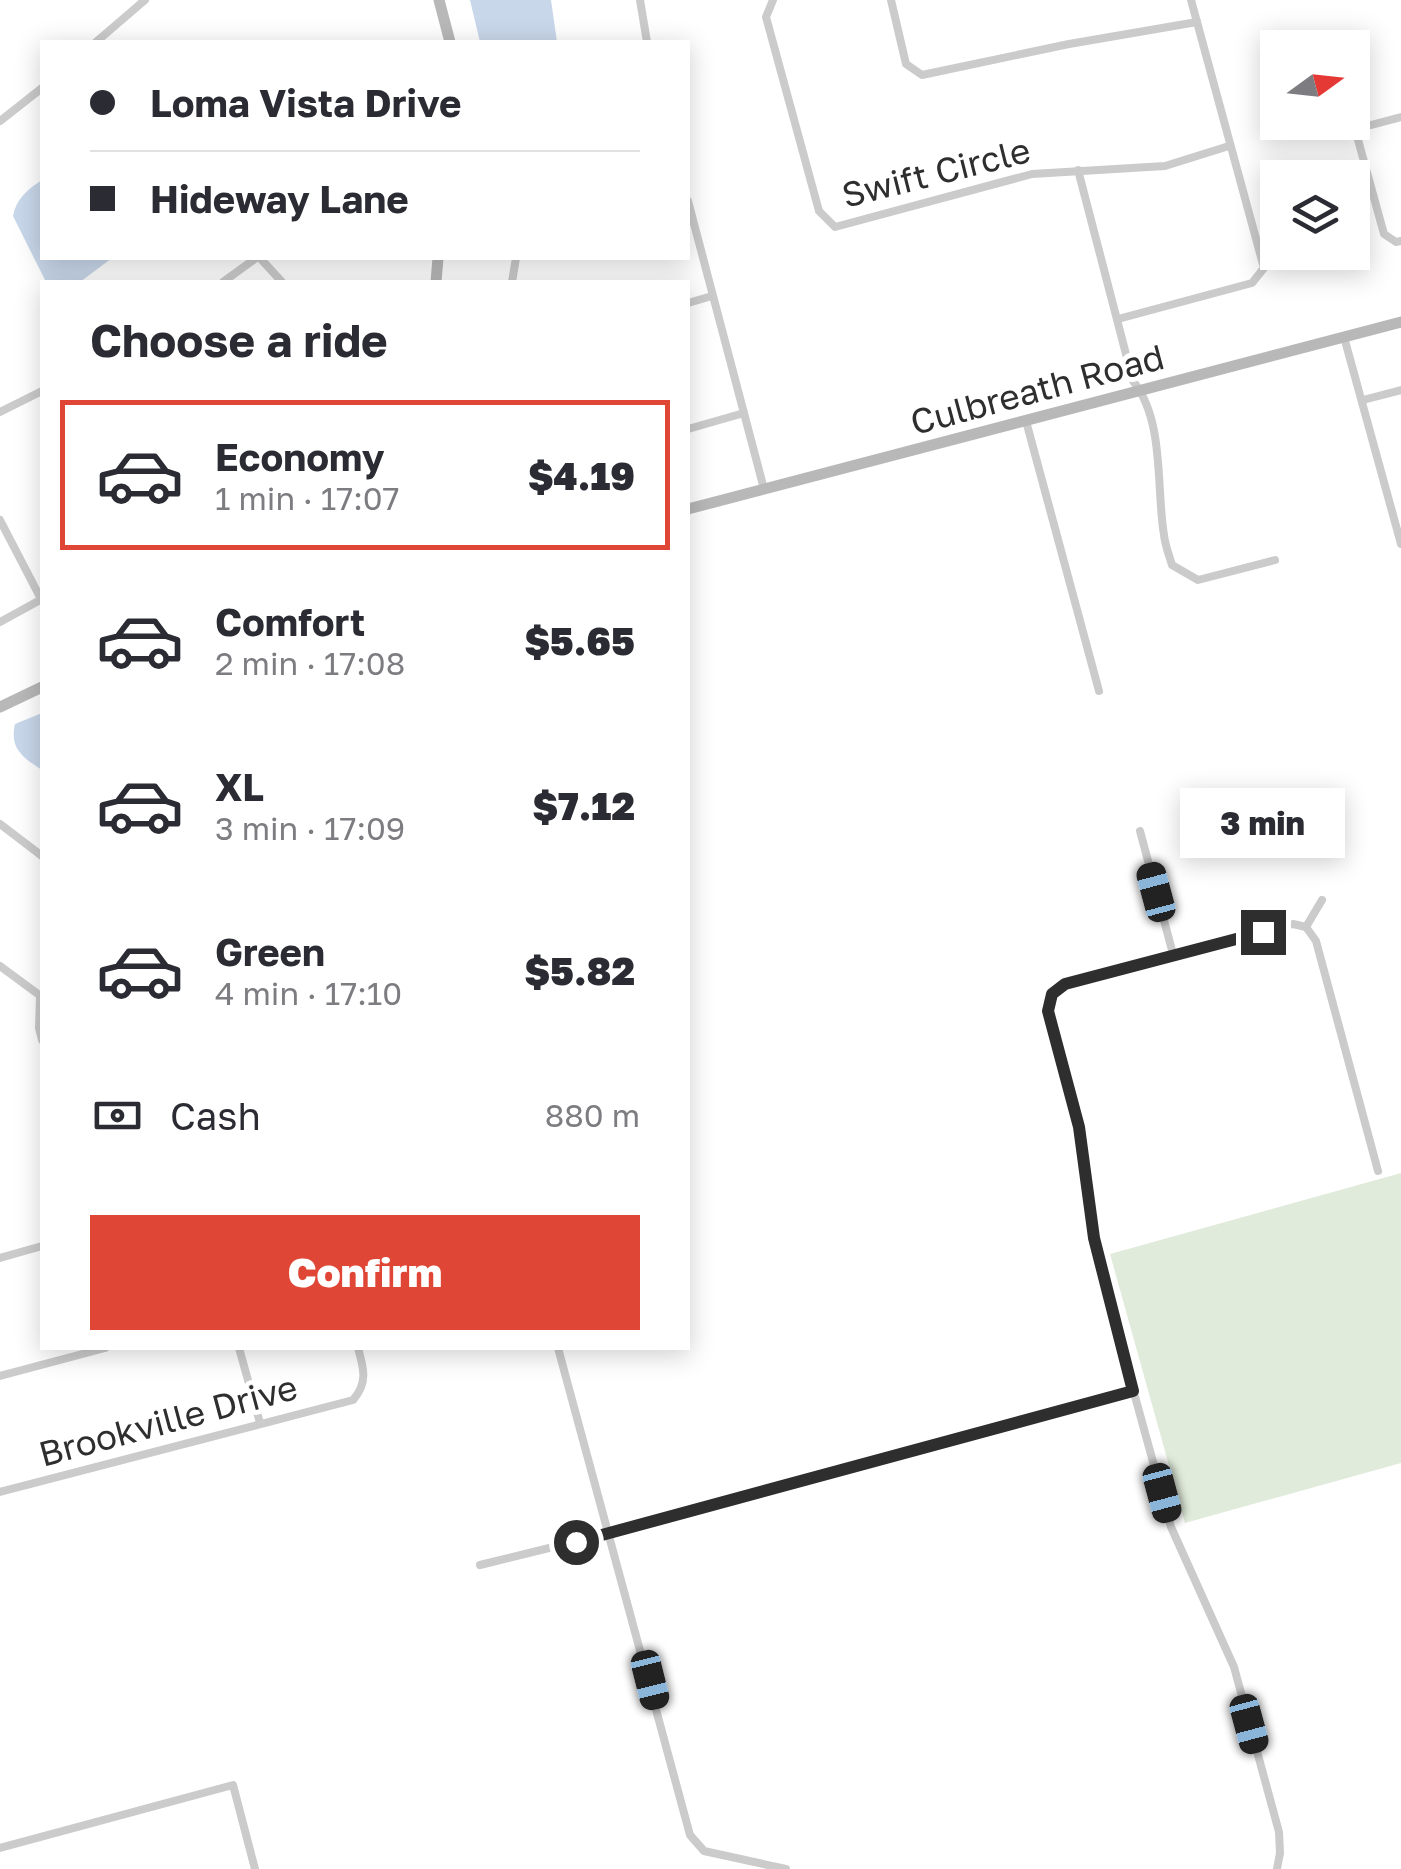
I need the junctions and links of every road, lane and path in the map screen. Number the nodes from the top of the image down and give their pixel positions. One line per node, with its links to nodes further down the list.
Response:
1 (145, 0): 8 (street)
2 (439, 0): 9 (street)
3 (640, 0): 10 (street)
4 (774, 0): 17 (street, Swift Circle)
5 (890, 0): 7 (street)
6 (1191, 0): 7 (street)
7 (1197, 22): 16 (street)
8 (98, 40)
9 (449, 40)
10 (646, 40)
11 (40, 90): 13 (street)
12 (1401, 117): 14 (street)
13 (0, 120)
14 (1370, 126)
15 (1359, 140): 19 (street)
16 (1229, 146): 17 (street, Swift Circle); 26 (street)
17 (1078, 170): 26 (street)
18 (690, 209): 24 (street)
19 (1401, 241)
20 (255, 260): 22 (street)
21 (260, 260): 23 (street)
22 (226, 280)
23 (280, 280)
24 (712, 296): 25 (street); 34 (street)
25 (690, 302)
26 (1118, 320): 31 (street)
27 (1401, 322): 28 (street, Culbreath Road)
28 (1344, 338): 31 (street, Culbreath Road); 32 (street)
29 (1401, 390): 32 (street)
30 (40, 391): 33 (street)
31 (1140, 391): 35 (street, Culbreath Road); 41 (street)
32 (1363, 400): 40 (street)
33 (0, 412)
34 (744, 413): 36 (street); 37 (street)
35 (1026, 421): 37 (street, Culbreath Road); 46 (street)
36 (690, 429)
37 (764, 489): 38 (street, Culbreath Road)
38 (690, 508)
39 (0, 520): 42 (street)
40 (1401, 544)
41 (1275, 560)
42 (40, 595)
43 (40, 600): 44 (street)
44 (0, 622)
45 (40, 689): 47 (street)
46 (1100, 691)
47 (0, 707)
48 (0, 824): 50 (street)
49 (1140, 830): 53 (street)
50 (40, 854)
51 (1322, 900): 52 (street)
52 (1306, 927): 53 (street); 56 (street)
53 (1173, 954): 64 (street)
54 (0, 966): 55 (street)
55 (40, 996)
56 (1378, 1171)
57 (40, 1247): 58 (street)
58 (0, 1258)
59 (98, 1350): 63 (street)
60 (240, 1350): 65 (street)
61 (358, 1350): 65 (street, Brookville Drive)
62 (559, 1350): 67 (street)
63 (0, 1376)
64 (1133, 1391): 67 (street); 72 (street)
65 (260, 1423): 66 (street, Brookville Drive)
66 (0, 1492)
67 (606, 1534): 68 (street); 71 (street)
68 (480, 1565)
69 (0, 1848): 70 (street)
70 (254, 1869)
71 (786, 1869)
72 (1277, 1869)

